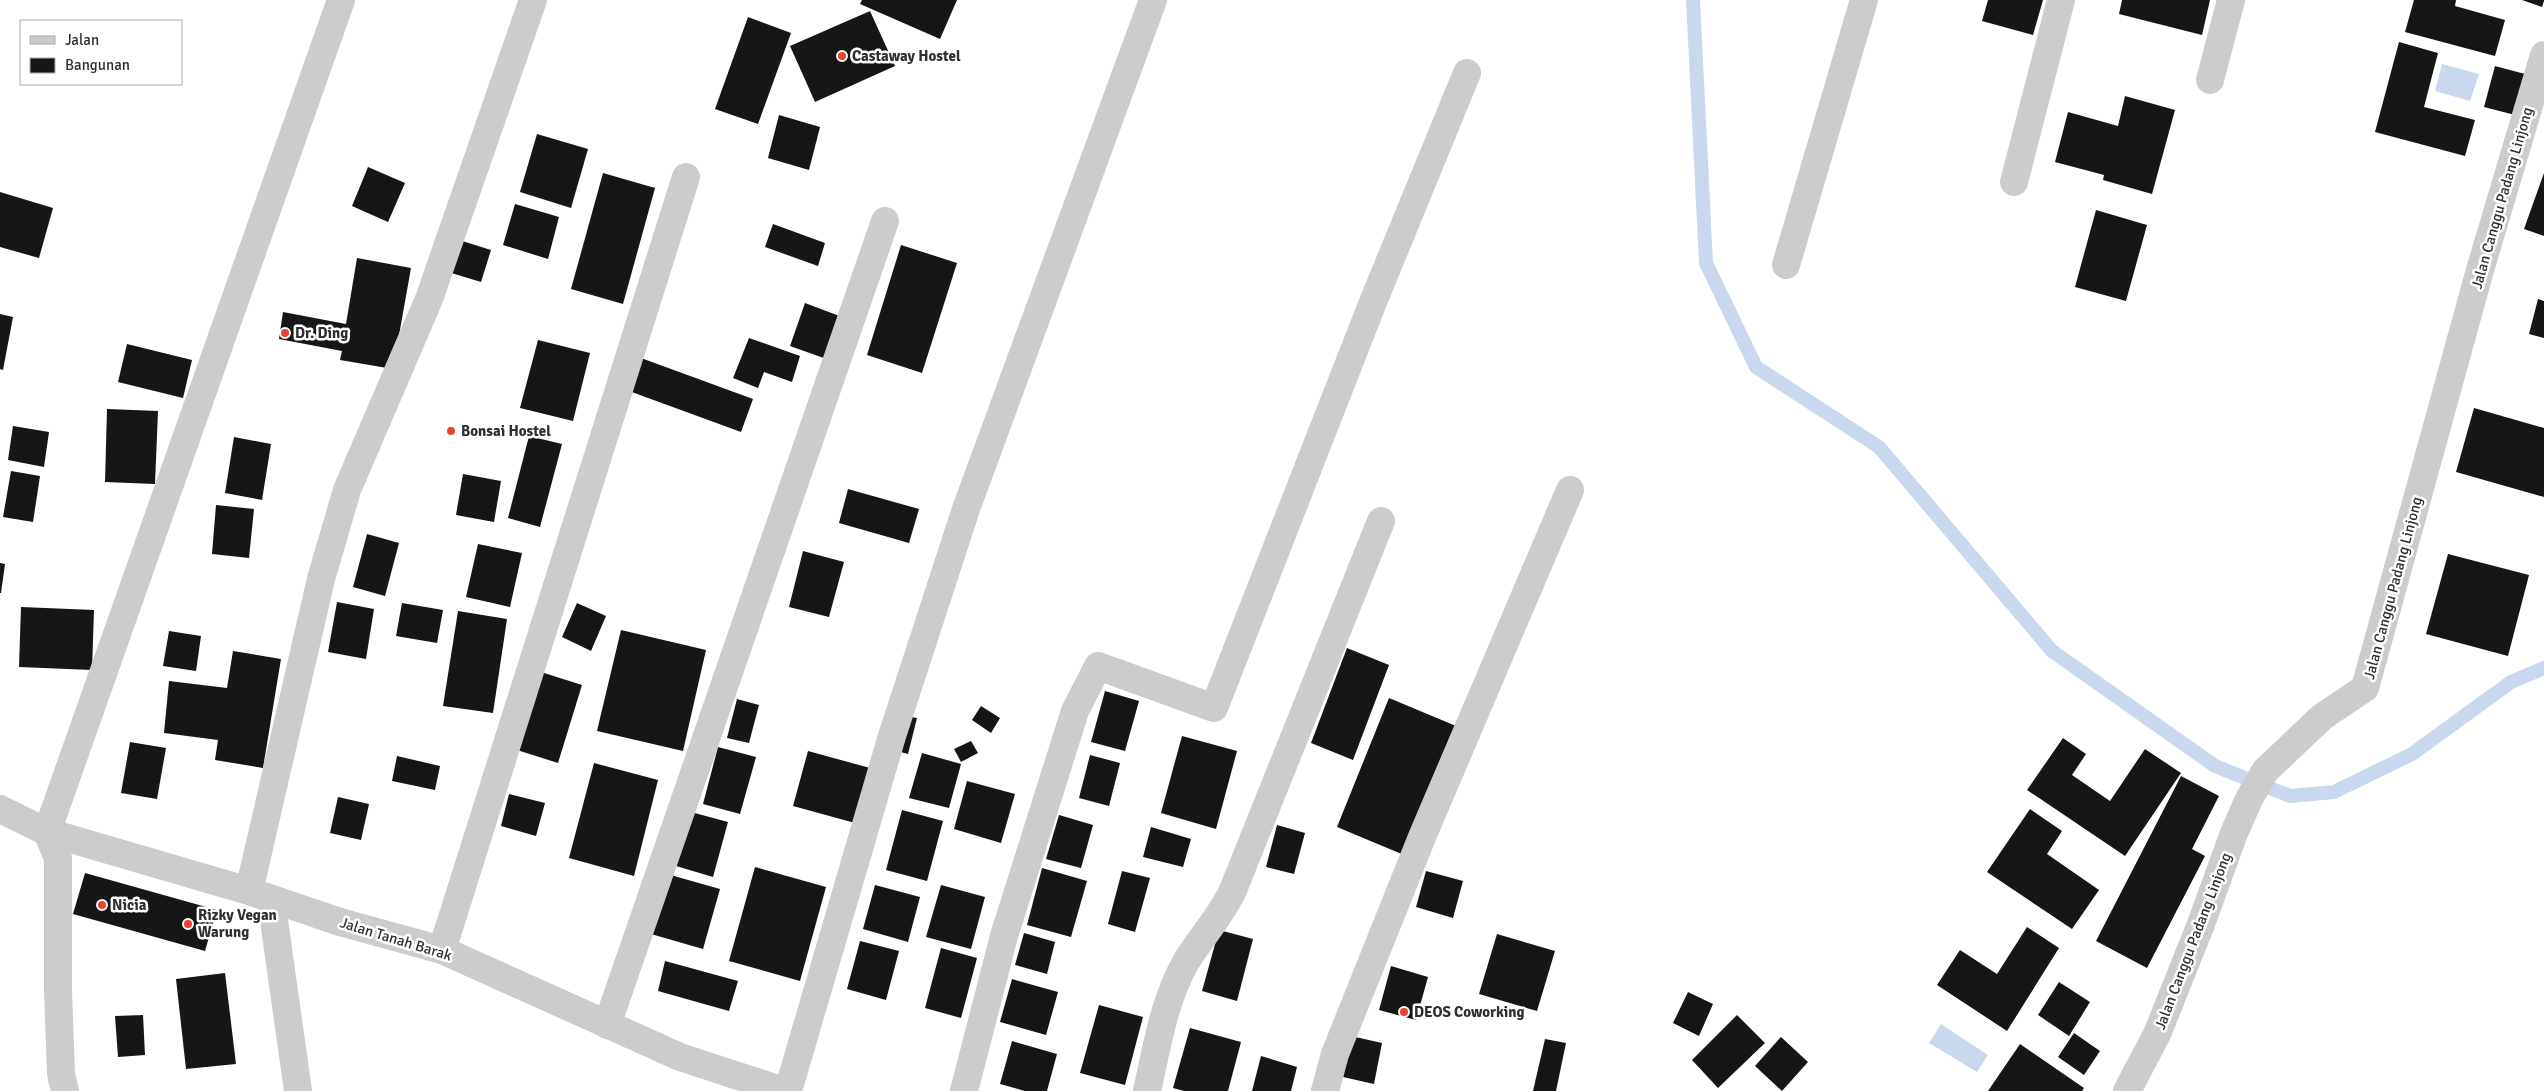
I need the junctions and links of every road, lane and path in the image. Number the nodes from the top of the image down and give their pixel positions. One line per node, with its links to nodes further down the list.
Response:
1 (341, 0): 17 (street)
2 (533, 0): 18 (street)
3 (1153, 0): 25 (street)
4 (1864, 0): 13 (street)
5 (2061, 0): 11 (street)
6 (2231, 0): 9 (street)
7 (2544, 55): 29 (street, Jalan Canggu Padang Linjong)
8 (1468, 74): 26 (street)
9 (2210, 80)
10 (686, 177): 19 (street)
11 (2014, 182)
12 (885, 221): 20 (street)
13 (1786, 265)
14 (1570, 490): 28 (street)
15 (1381, 521): 27 (street)
16 (0, 809): 17 (street, Jalan Tanah Barak)
17 (46, 832): 18 (street, Jalan Tanah Barak); 22 (street)
18 (260, 895): 19 (street, Jalan Tanah Barak); 23 (street)
19 (442, 950): 20 (street, Jalan Tanah Barak)
20 (607, 1025): 21 (street, Jalan Tanah Barak)
21 (707, 1080): 24 (street, Jalan Tanah Barak)
22 (64, 1091)
23 (298, 1091)
24 (784, 1091)
25 (788, 1091)
26 (964, 1091)
27 (1146, 1091)
28 (1325, 1091)
29 (2127, 1091)

